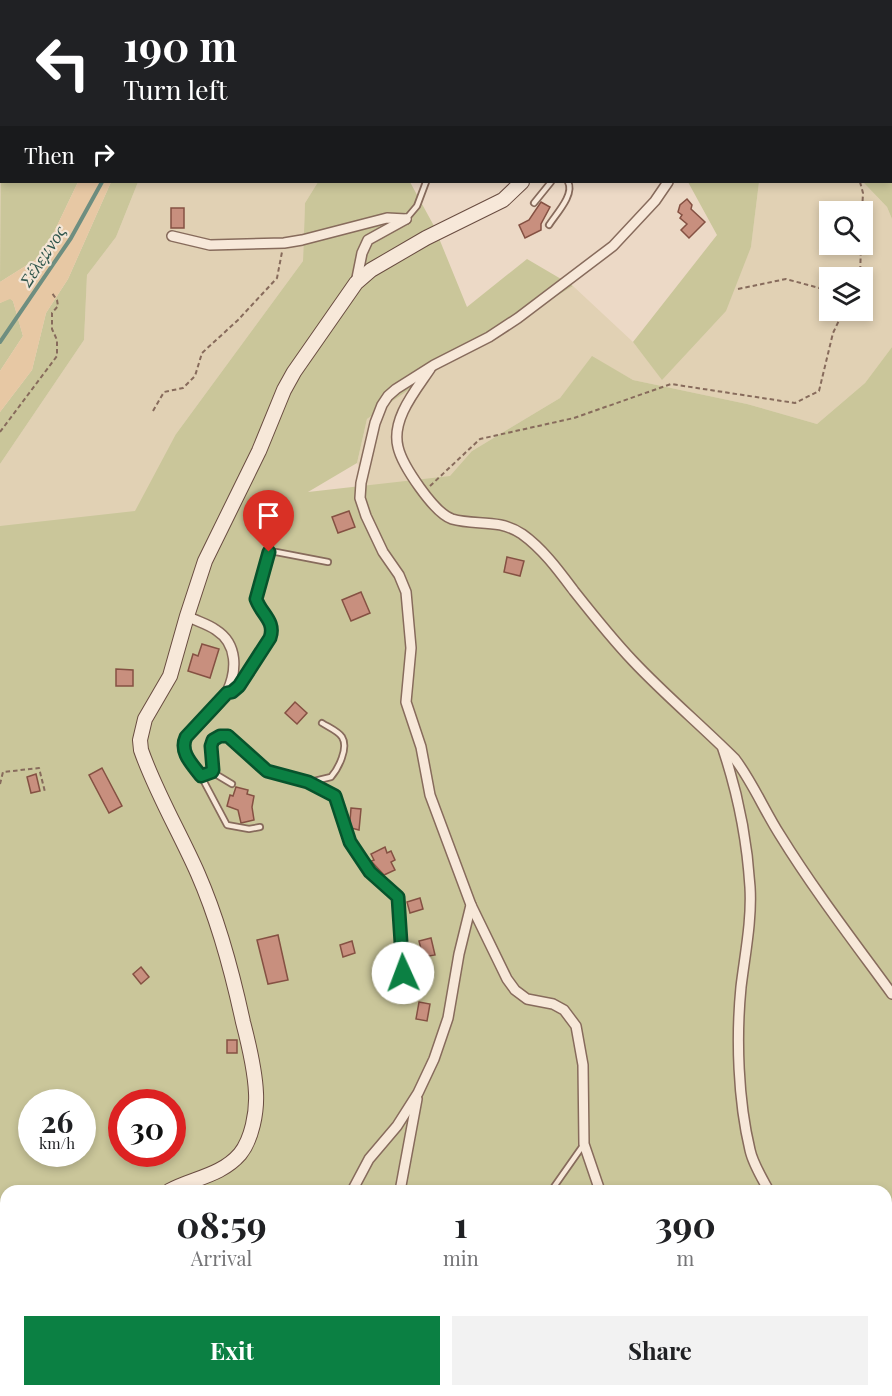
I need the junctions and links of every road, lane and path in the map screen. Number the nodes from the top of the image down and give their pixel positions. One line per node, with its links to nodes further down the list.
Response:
1 (426, 183): 9 (lane)
2 (521, 183): 13 (main road)
3 (550, 183): 8 (lane)
4 (568, 183): 10 (lane)
5 (667, 183): 18 (street)
6 (860, 183): 7 (path)
7 (863, 201)
8 (534, 203)
9 (406, 219): 12 (street); 13 (street)
10 (549, 225)
11 (172, 236): 12 (street)
12 (284, 243): 19 (path)
13 (356, 283): 23 (main road)
14 (819, 288): 15 (path)
15 (738, 290)
16 (52, 293): 20 (path)
17 (839, 321): 21 (path)
18 (434, 365): 21 (street); 34 (street)
19 (153, 411)
20 (0, 432)
21 (423, 492): 26 (street)
22 (328, 562): 24 (lane)
23 (187, 616): 24 (street); 39 (main road)
24 (227, 693): 28 (street)
25 (322, 723): 29 (lane)
26 (722, 746): 36 (street); 44 (street)
27 (212, 772): 28 (street); 29 (street); 31 (lane)
28 (201, 776): 33 (lane)
29 (308, 782): 35 (street)
30 (0, 784): 32 (path)
31 (232, 784)
32 (45, 792)
33 (260, 827)
34 (471, 904): 37 (street); 38 (street)
35 (403, 973)
36 (892, 994)
37 (418, 1093): 40 (street); 41 (street)
38 (584, 1144): 42 (lane); 43 (street)
39 (184, 1185)
40 (355, 1185)
41 (401, 1185)
42 (554, 1185)
43 (598, 1185)
44 (766, 1185)

